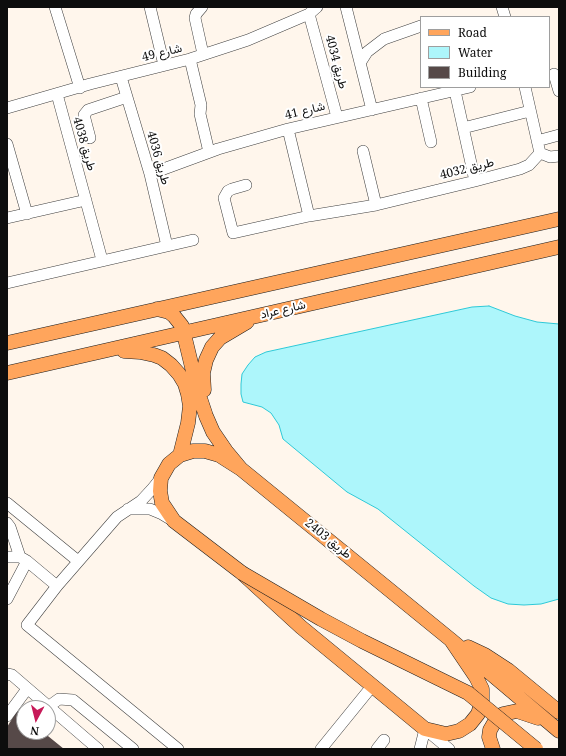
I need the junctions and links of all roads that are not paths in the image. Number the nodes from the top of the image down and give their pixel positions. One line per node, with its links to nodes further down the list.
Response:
1 (56, 7): 13 (street)
2 (150, 7): 10 (street)
3 (202, 7): 7 (street)
4 (346, 7): 9 (street)
5 (313, 11): 7 (street, شارع 49); 24 (street, طريق 4034)
6 (420, 26): 9 (street)
7 (203, 54): 8 (street, شارع 49)
8 (190, 59): 10 (street, شارع 49); 33 (street)
9 (360, 62): 22 (street)
10 (164, 65): 12 (street, شارع 49)
11 (554, 74): 17 (street)
12 (121, 77): 13 (street, شارع 49); 19 (street, طريق 4036)
13 (80, 88): 18 (street, شارع 49)
14 (464, 88): 16 (street, شارع 41)
15 (525, 88): 23 (street)
16 (452, 90): 20 (street, شارع 41); 25 (street)
17 (559, 91)
18 (57, 94): 21 (street, شارع 49); 39 (street, طريق 4038)
19 (127, 97): 28 (street); 36 (street, طريق 4036)
20 (421, 98): 22 (street, شارع 41); 30 (street)
21 (7, 108)
22 (372, 110): 24 (street, شارع 41)
23 (530, 111): 25 (street); 29 (street)
24 (337, 117): 26 (street, شارع 41)
25 (463, 128): 37 (street)
26 (288, 129): 33 (street, شارع 41); 42 (street)
27 (559, 135): 29 (street)
28 (90, 138)
29 (537, 141): 34 (street)
30 (431, 142)
31 (7, 144): 41 (street)
32 (363, 151): 40 (street)
33 (209, 152): 36 (street, شارع 41)
34 (540, 153): 35 (street); 37 (street, طريق 4032)
35 (559, 156)
36 (150, 174): 46 (street, طريق 4036)
37 (475, 181): 40 (street, طريق 4032)
38 (246, 185): 42 (street, طريق 4032)
39 (86, 200): 41 (street); 48 (street, طريق 4038)
40 (376, 205): 42 (street, طريق 4032)
41 (27, 214): 43 (street)
42 (309, 216)
43 (7, 218)
44 (559, 219): 50 (main road)
45 (193, 240): 46 (street)
46 (167, 246): 48 (street)
47 (559, 247): 51 (main road, شارع عراد)
48 (102, 260): 49 (street)
49 (7, 283)
50 (157, 309): 52 (main road, طريق 2403); 53 (main road)
51 (258, 316): 52 (main road, شارع عراد); 56 (main road)
52 (185, 332): 54 (main road, شارع عراد); 56 (main road, طريق 2403)
53 (7, 343)
54 (94, 354): 55 (main road, شارع عراد); 57 (main road)
55 (7, 373)
56 (206, 416): 58 (main road, طريق 2403)
57 (180, 455): 58 (main road); 59 (main road)
58 (241, 469): 70 (main road, طريق 2403)
59 (161, 478): 61 (street); 62 (main road)
60 (7, 503): 66 (street)
61 (127, 509): 62 (street); 66 (street)
62 (174, 521): 67 (main road)
63 (7, 523): 65 (street)
64 (7, 557): 65 (street)
65 (23, 559): 68 (street); 69 (street)
66 (78, 561): 68 (street)
67 (242, 573): 72 (main road); 83 (main road, bridge)
68 (57, 586): 86 (street)
69 (7, 599)
70 (451, 640): 76 (main road); 79 (main road, طريق 2403); 80 (main road)
71 (7, 674): 73 (street)
72 (375, 688): 80 (main road); 87 (street); 88 (street)
73 (28, 689): 74 (street); 78 (street)
74 (40, 700)
75 (56, 702): 85 (street)
76 (559, 712)
77 (56, 714): 84 (street)
78 (7, 716)
79 (546, 721): 81 (main road, طريق 2403); 92 (main road)
80 (426, 729): 90 (street); 91 (street)
81 (559, 731)
82 (384, 740): 89 (street)
83 (525, 744): 93 (main road, bridge)
84 (98, 749)
85 (133, 749)
86 (178, 749)
87 (321, 749)
88 (331, 749)
89 (377, 749)
90 (420, 749)
91 (449, 749)
92 (493, 749)
93 (536, 749)

